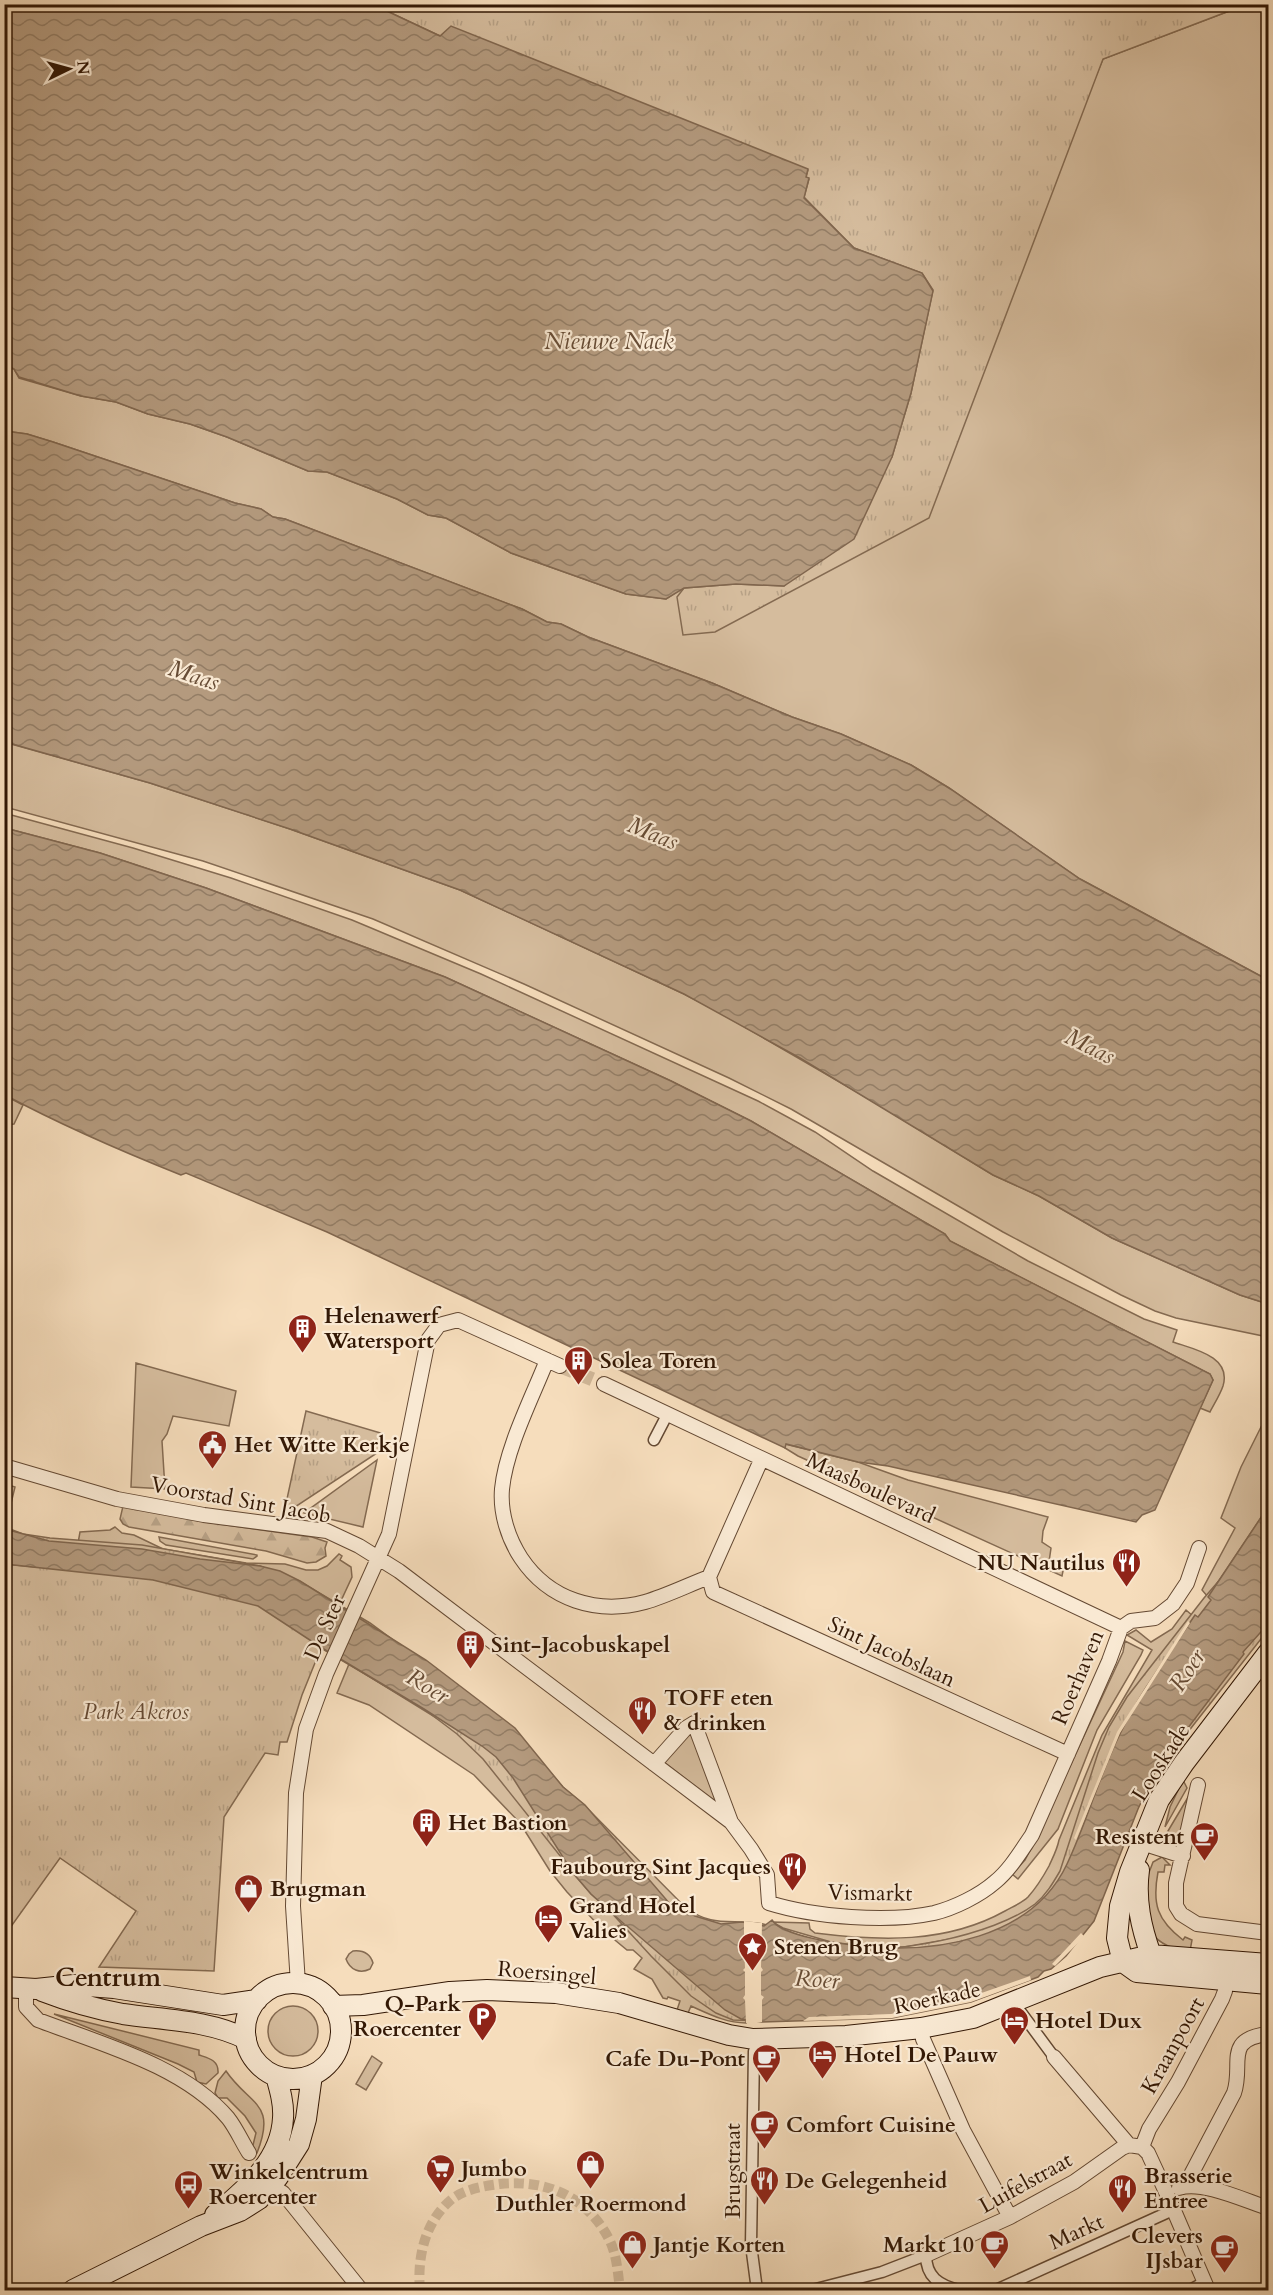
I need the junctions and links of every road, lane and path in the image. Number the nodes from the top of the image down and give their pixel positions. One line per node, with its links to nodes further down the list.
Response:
1 (604, 1384): 2 (street, Maasboulevard)
2 (667, 1415): 3 (street); 4 (street, Maasboulevard)
3 (654, 1440)
4 (761, 1460): 8 (street); 9 (street, Maasboulevard)
5 (4, 1466): 7 (street, Voorstad Sint Jacob)
6 (1199, 1548): 9 (street, Roerhaven)
7 (379, 1558): 8 (street, De Ster); 12 (street, Voorstad Sint Jacob); 23 (street, De Ster)
8 (708, 1577): 11 (street, Sint Jacobslaan)
9 (1121, 1628): 11 (street, Roerhaven)
10 (1269, 1653): 15 (main road, Looskade)
11 (1068, 1754): 17 (street, Vismarkt)
12 (654, 1764): 14 (street, Voorstad Sint Jacob); 14 (street, Voorstad Sint Jacob)
13 (1198, 1785): 16 (street)
14 (731, 1822): 17 (street, Voorstad Sint Jacob)
15 (1142, 1843): 16 (street); 19 (main road, Looskade); 20 (main road, Looskade)
16 (1183, 1856): 18 (street)
17 (769, 1904)
18 (1269, 1933)
19 (1151, 1955): 20 (main road, Roerkade); 22 (main road, Roerkade)
20 (1123, 1962): 22 (main road); 30 (main road, Roerkade)
21 (1269, 1964): 22 (main road)
22 (1226, 1970): 24 (main road); 37 (street, Kraanpoort)
23 (298, 1984): 27 (main road); 28 (main road)
24 (1269, 1984)
25 (4, 1987): 26 (main road)
26 (31, 1989): 27 (main road); 32 (main road); 38 (street)
27 (257, 2000): 32 (main road)
28 (333, 2006): 33 (main road, Roersingel); 35 (main road)
29 (1020, 2011): 34 (street)
30 (921, 2028): 33 (main road, Roerkade); 44 (street)
31 (1269, 2034): 40 (street)
32 (246, 2039): 36 (main road)
33 (754, 2044): 50 (street, Brugstraat)
34 (1054, 2057): 37 (street)
35 (312, 2075): 36 (main road); 39 (main road)
36 (276, 2076): 45 (main road)
37 (1136, 2146): 41 (street); 44 (street, Luifelstraat)
38 (249, 2154)
39 (271, 2185): 45 (main road); 49 (street)
40 (1185, 2186): 41 (street); 42 (street)
41 (1166, 2192): 43 (street)
42 (1269, 2208)
43 (1173, 2210): 47 (street); 53 (street, Markt)
44 (1010, 2217): 46 (street, Luifelstraat)
45 (201, 2226): 48 (main road)
46 (926, 2255): 51 (street); 52 (street)
47 (1207, 2286): 54 (street)
48 (73, 2290)
49 (361, 2290)
50 (757, 2290)
51 (812, 2290)
52 (959, 2290)
53 (996, 2290)
54 (1190, 2290)

